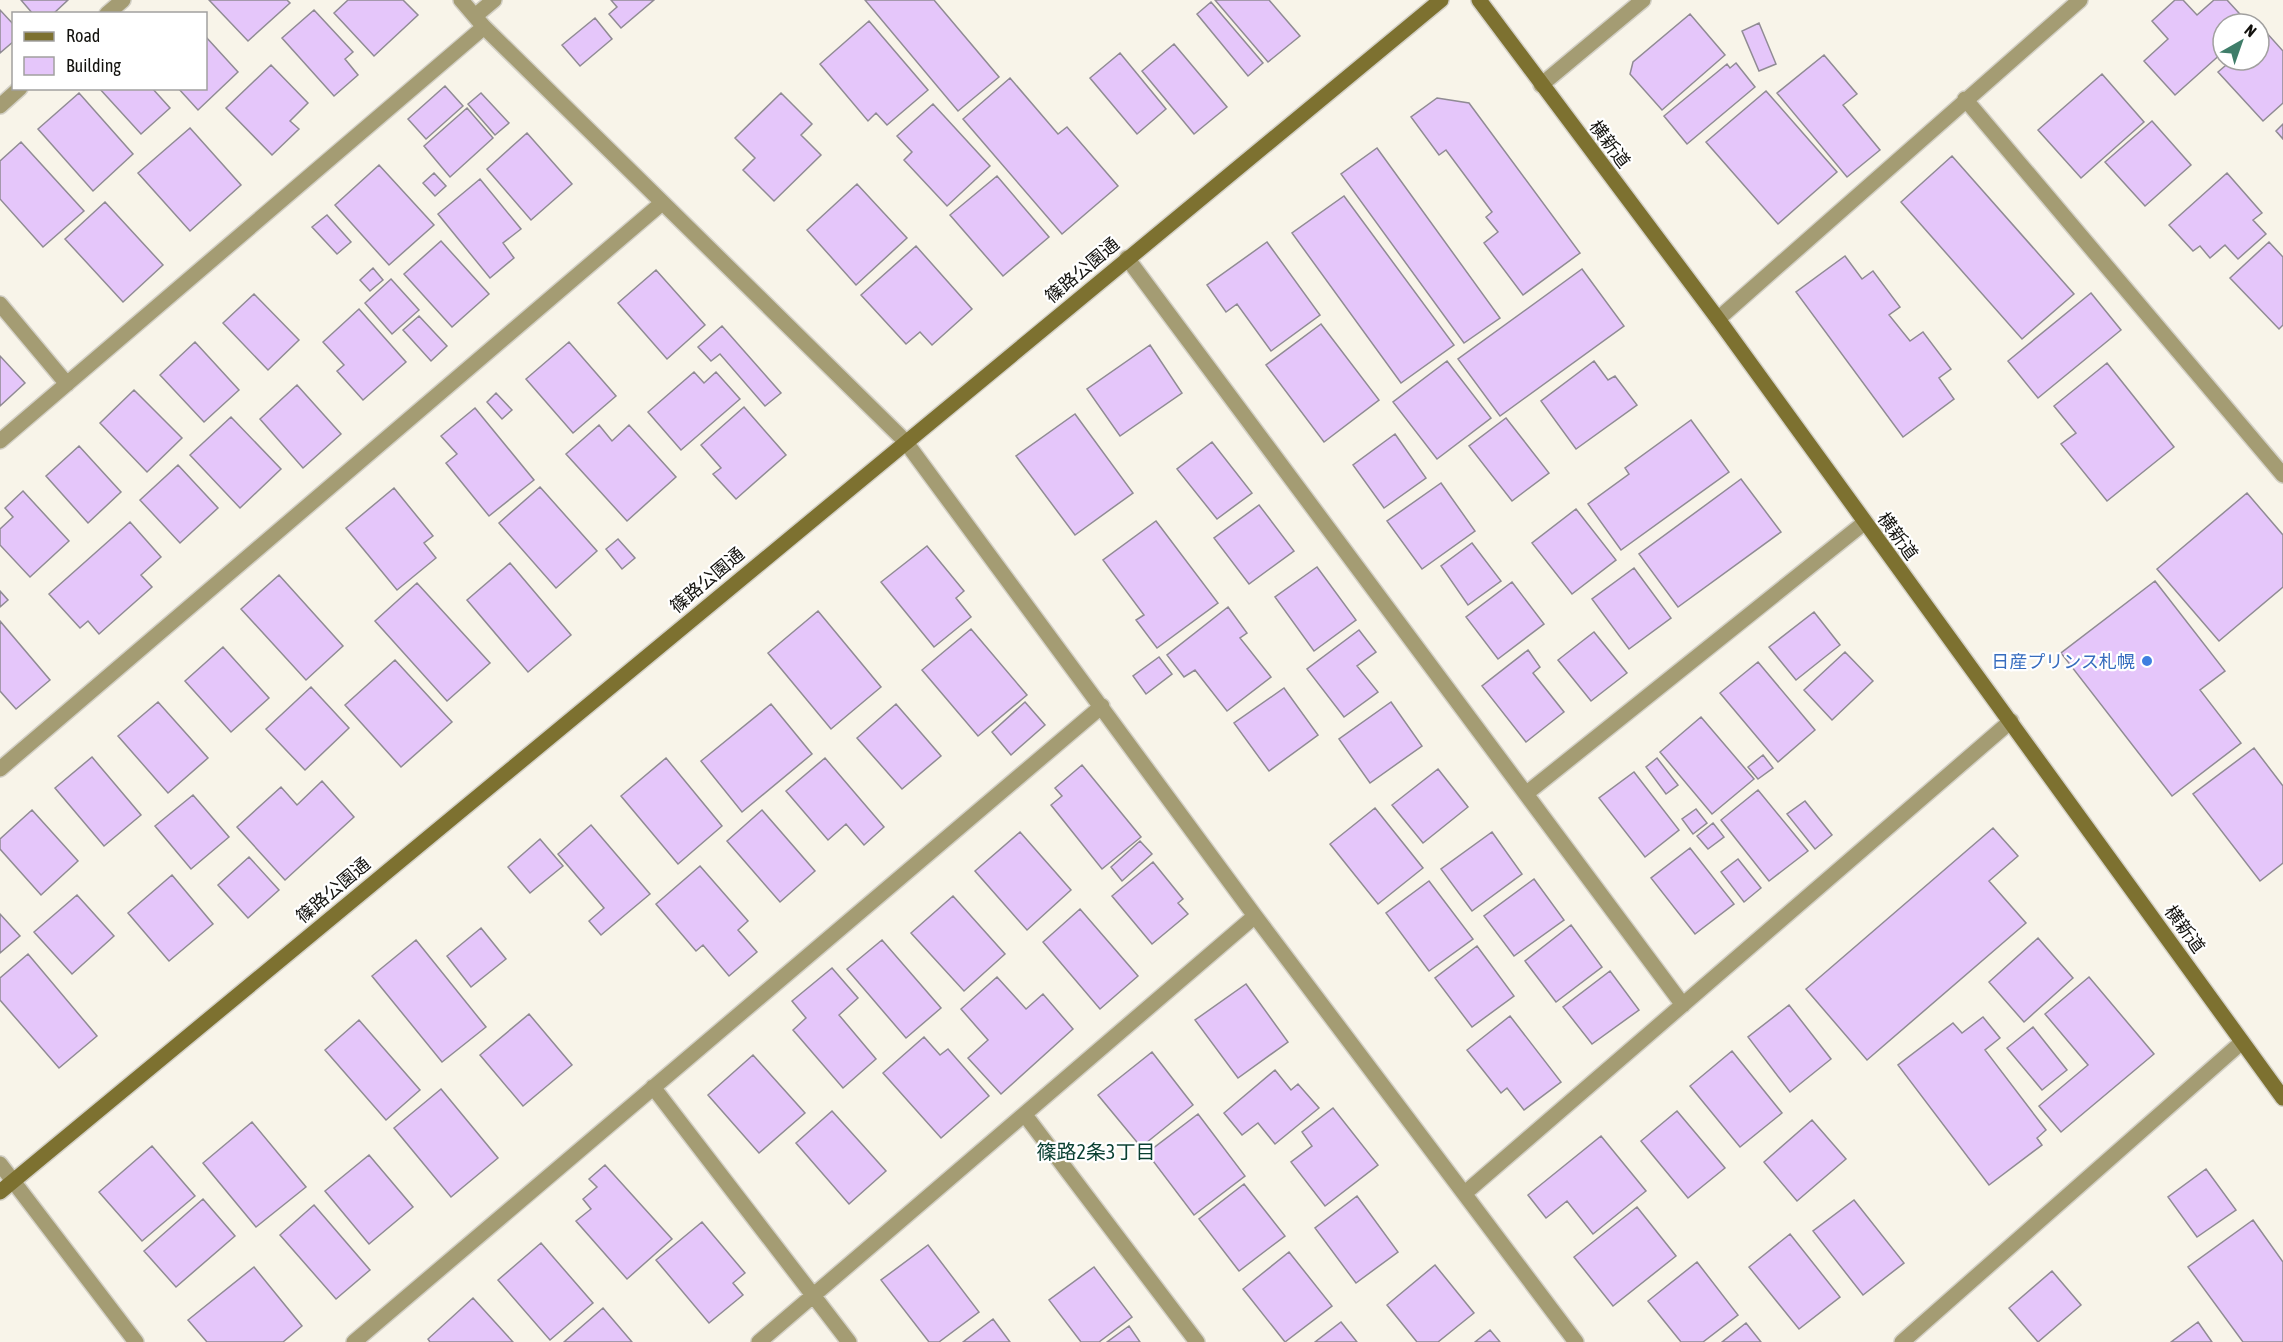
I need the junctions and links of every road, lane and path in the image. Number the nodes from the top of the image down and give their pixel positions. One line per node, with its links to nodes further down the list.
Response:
1 (123, 0): 8 (street)
2 (461, 0): 9 (street)
3 (494, 0): 9 (street)
4 (1441, 0): 15 (street, 篠路公園通)
5 (1479, 0): 10 (street, 横新道)
6 (1643, 0): 10 (street)
7 (2079, 0): 12 (street)
8 (109, 12)
9 (479, 22): 14 (street); 18 (street)
10 (1541, 85): 17 (street, 横新道)
11 (18, 90): 13 (street)
12 (1965, 99): 17 (street); 21 (street)
13 (0, 106)
14 (662, 202): 20 (street); 25 (street)
15 (1127, 258): 20 (street, 篠路公園通); 26 (street)
16 (0, 304): 18 (street)
17 (1718, 319): 22 (street, 横新道)
18 (68, 384): 19 (street)
19 (0, 441)
20 (905, 441): 23 (street); 34 (street, 篠路公園通)
21 (2283, 475)
22 (1864, 523): 24 (street, 横新道); 26 (street)
23 (1102, 706): 27 (street); 30 (street)
24 (2010, 721): 28 (street); 29 (street, 横新道)
25 (0, 769)
26 (1527, 793): 28 (street)
27 (1255, 916): 32 (street); 36 (street)
28 (1683, 1005): 36 (street)
29 (2242, 1042): 31 (street, 横新道); 44 (street)
30 (653, 1087): 37 (street); 39 (street)
31 (2283, 1098)
32 (1025, 1115): 37 (street); 42 (street)
33 (0, 1164): 34 (street)
34 (13, 1181): 35 (street, 篠路公園通); 38 (street)
35 (0, 1192)
36 (1465, 1193): 43 (street)
37 (813, 1295): 40 (street); 41 (street)
38 (136, 1342)
39 (354, 1342)
40 (759, 1342)
41 (849, 1342)
42 (1197, 1342)
43 (1576, 1342)
44 (1902, 1342)

